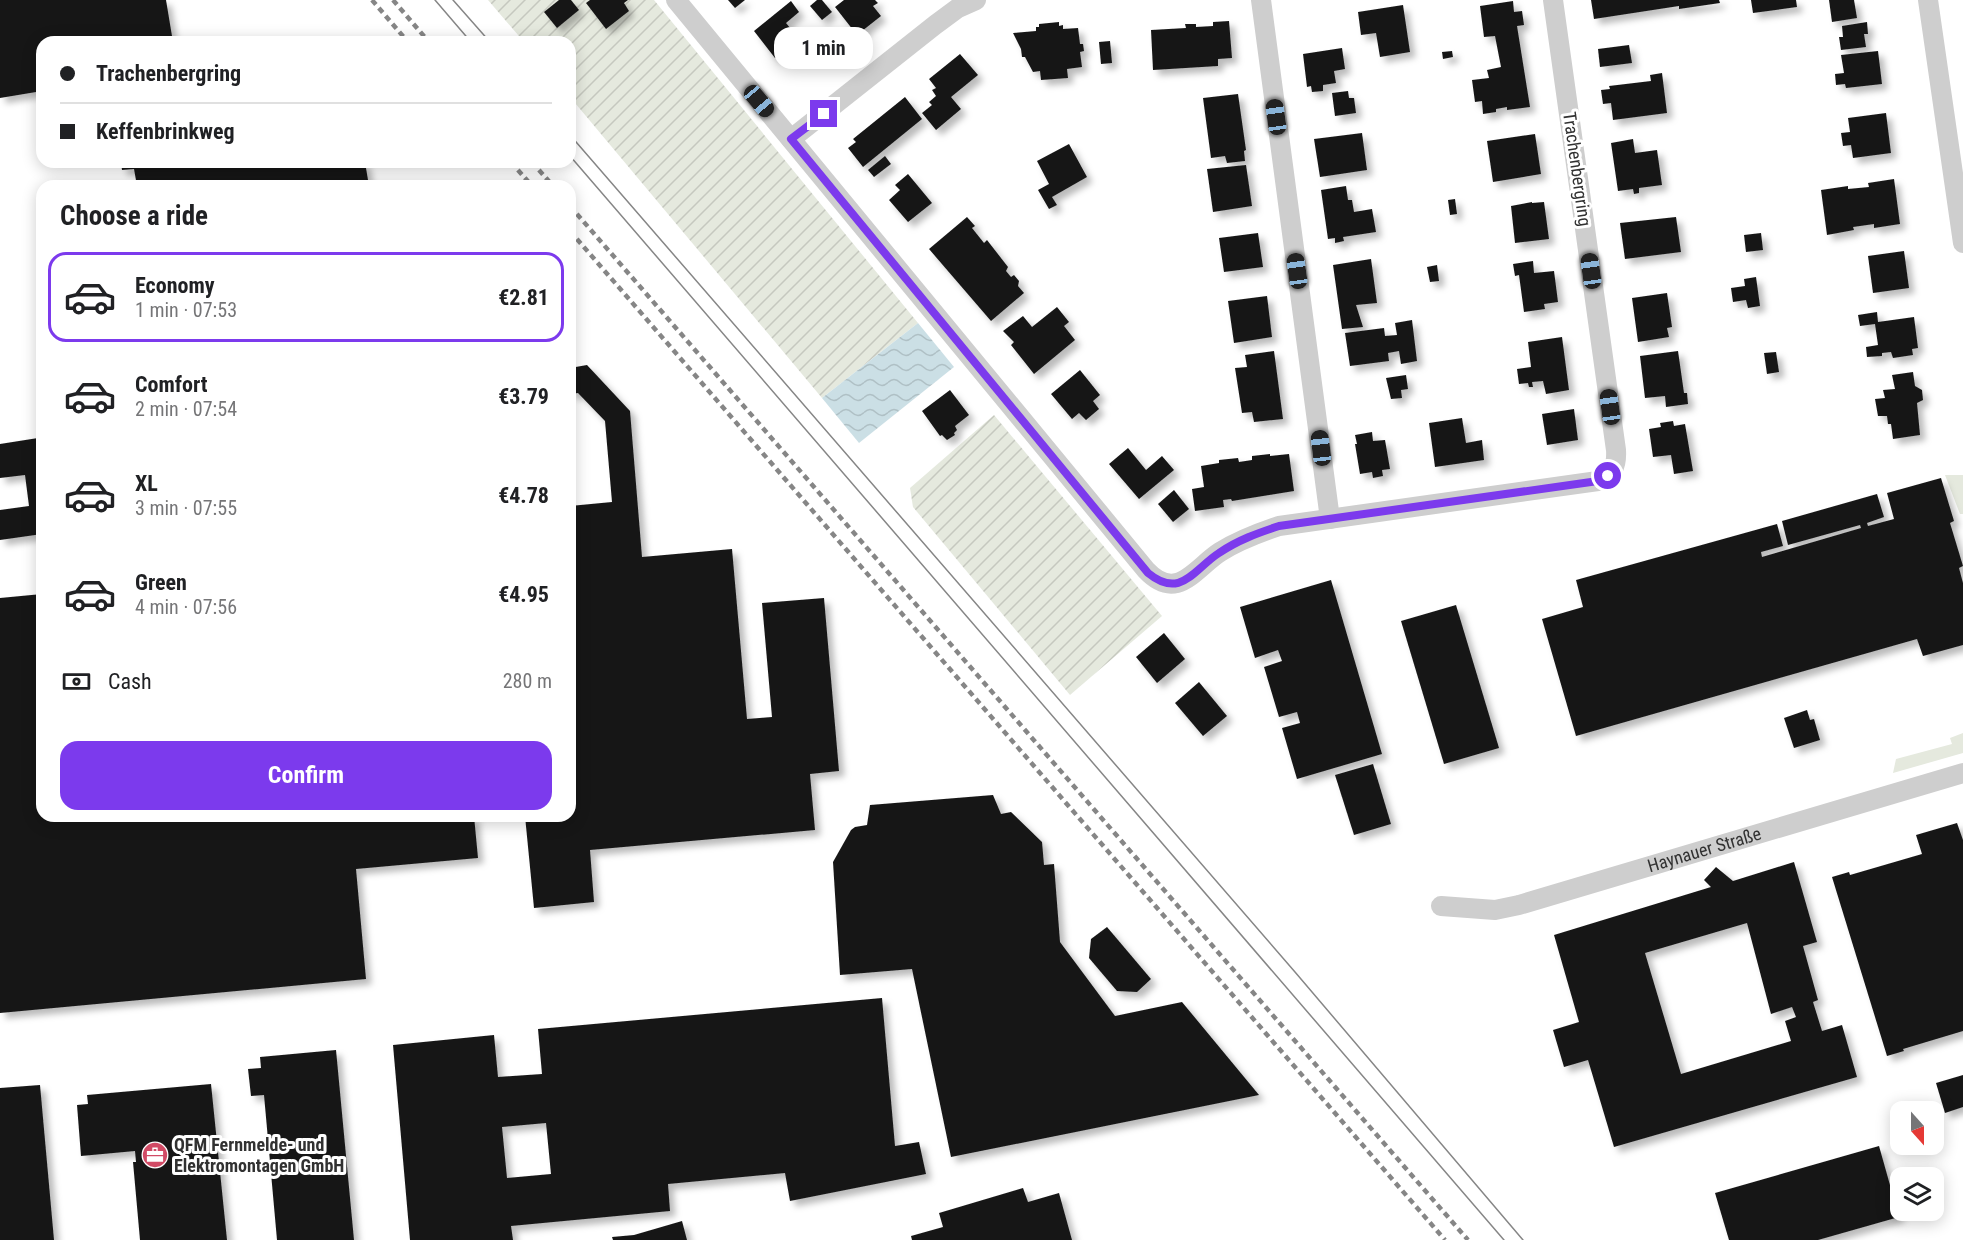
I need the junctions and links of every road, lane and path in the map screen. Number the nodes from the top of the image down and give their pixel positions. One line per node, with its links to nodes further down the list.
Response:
1 (676, 0): 6 (street, Trachenbergring)
2 (976, 0): 6 (street)
3 (1261, 0): 8 (street)
4 (1553, 0): 8 (street, Trachenbergring)
5 (1928, 0): 7 (street)
6 (791, 139): 8 (street, Trachenbergring)
7 (1963, 243)
8 (1330, 519)
9 (1963, 773): 10 (street, Haynauer Straße)
10 (1441, 906)

